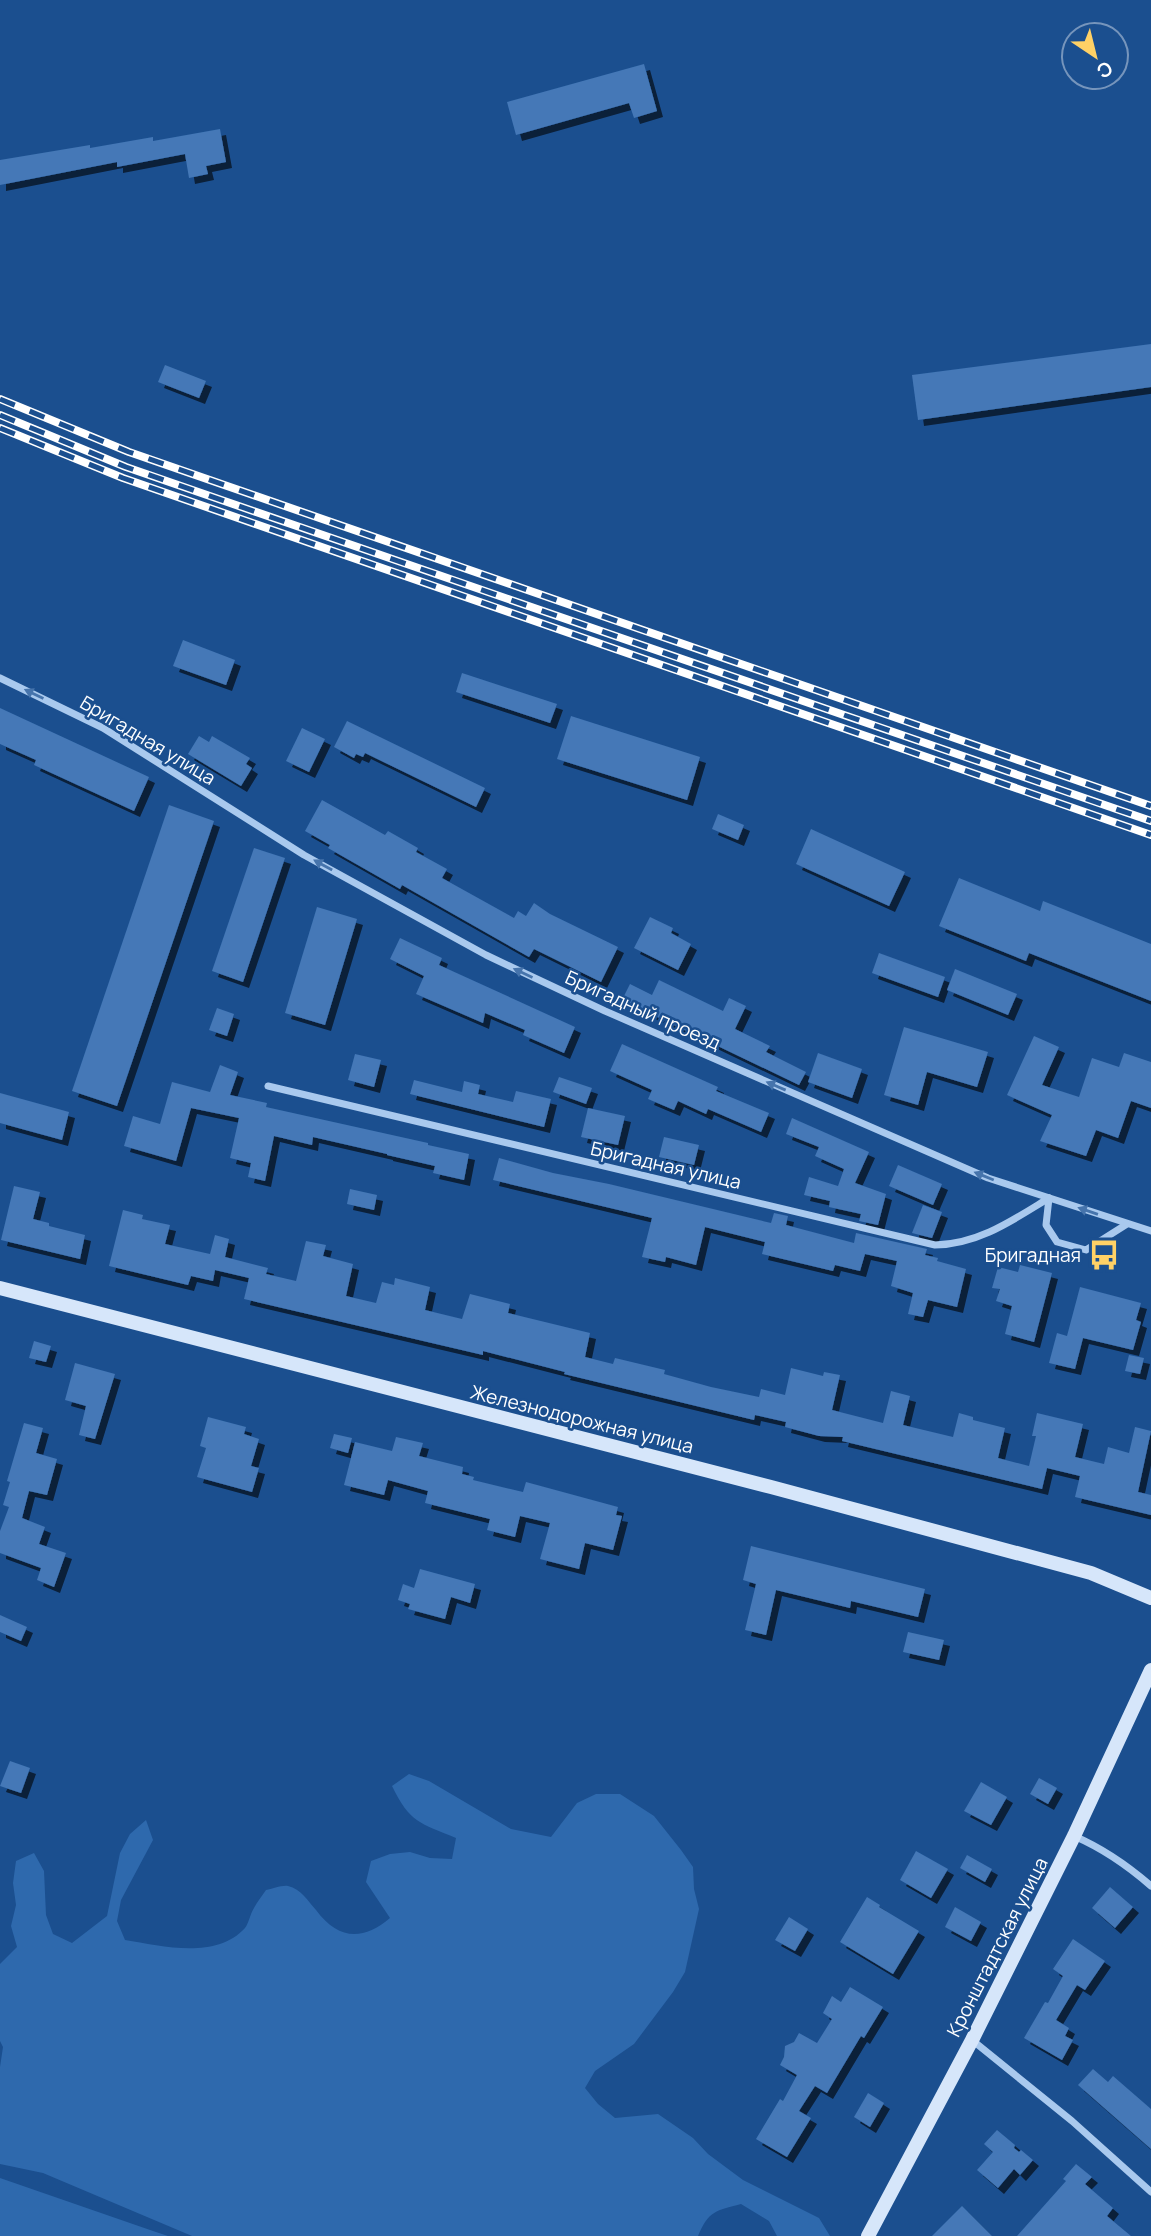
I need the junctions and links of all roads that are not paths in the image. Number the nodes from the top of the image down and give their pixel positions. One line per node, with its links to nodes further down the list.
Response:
1 (0, 678): 2 (street, Бригадная улица, one-way to 1)
2 (241, 815): 4 (street, Бригадный проезд, one-way to 2)
3 (268, 1086): 4 (street, Бригадная улица)
4 (1049, 1198): 5 (street, one-way to 4); 5 (street)
5 (1127, 1224): 6 (street)
6 (1151, 1231)
7 (0, 1288): 8 (street, Железнодорожная улица)
8 (1151, 1598)
9 (1151, 1670): 10 (street, Кронштадтская улица)
10 (1074, 1836): 11 (street); 12 (street, Кронштадтская улица)
11 (1151, 1886)
12 (972, 2040): 13 (street); 14 (street, Кронштадтская улица)
13 (1151, 2192)
14 (868, 2236)

